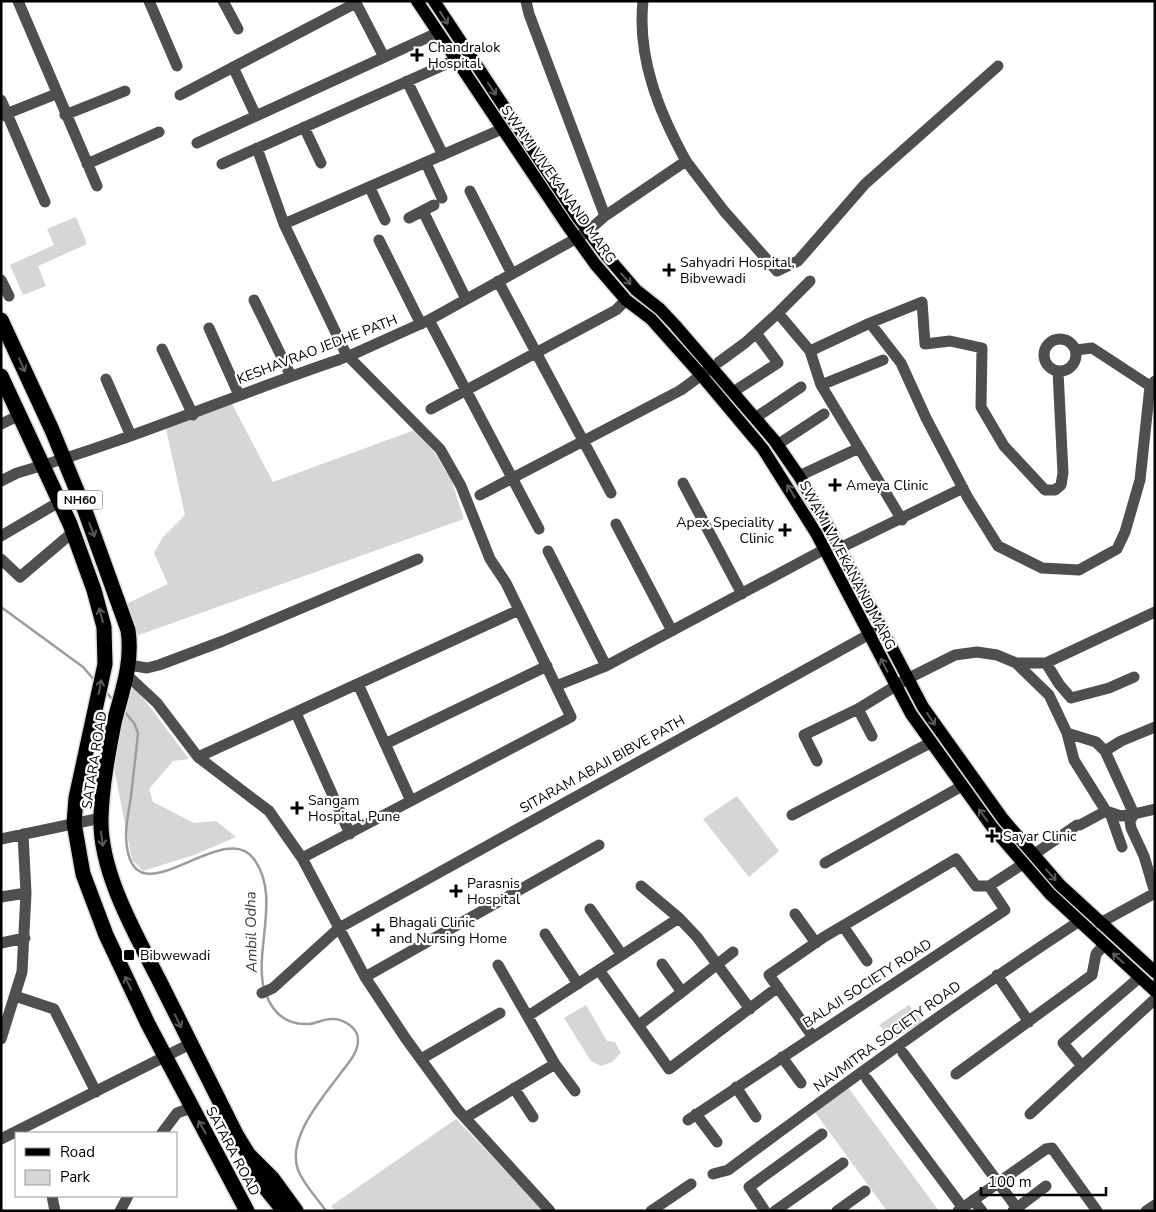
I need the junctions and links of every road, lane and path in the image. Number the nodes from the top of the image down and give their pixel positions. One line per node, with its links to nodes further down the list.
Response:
1 (18, 1): 17 (street)
2 (149, 1): 12 (street)
3 (223, 1): 8 (street)
4 (417, 1): 9 (main road, SWAMI VIVEKANAND MARG)
5 (434, 1): 43 (main road, SWAMI VIVEKANAND MARG, one-way to 43)
6 (526, 1): 39 (street)
7 (643, 1): 29 (street)
8 (238, 29)
9 (437, 33): 10 (street); 11 (main road, SWAMI VIVEKANAND MARG)
10 (384, 57): 14 (street); 22 (street)
11 (455, 60): 15 (street); 24 (main road, SWAMI VIVEKANAND MARG)
12 (177, 66)
13 (998, 66): 29 (street)
14 (232, 67): 18 (street); 22 (street)
15 (407, 81): 23 (street); 28 (street)
16 (125, 91): 21 (street)
17 (56, 94): 20 (street); 21 (street)
18 (180, 95)
19 (1, 100): 20 (street)
20 (4, 115): 37 (street)
21 (65, 115): 32 (street)
22 (256, 116): 26 (street)
23 (304, 127): 27 (street); 30 (street)
24 (502, 129): 28 (street); 44 (main road, SWAMI VIVEKANAND MARG)
25 (159, 132): 32 (street)
26 (197, 143)
27 (257, 148): 33 (street); 42 (street)
28 (443, 155): 31 (street)
29 (686, 161): 39 (street, KESHAVRAO JEDHE PATH)
30 (321, 163)
31 (426, 163): 35 (street); 38 (street)
32 (87, 164): 34 (street)
33 (222, 164)
34 (97, 186)
35 (370, 188): 41 (street); 42 (street)
36 (470, 191): 46 (street)
37 (45, 202)
38 (423, 211): 40 (street); 51 (street)
39 (604, 216): 43 (street, KESHAVRAO JEDHE PATH)
40 (409, 218)
41 (385, 220)
42 (284, 224): 107 (street)
43 (588, 231): 44 (street, KESHAVRAO JEDHE PATH); 65 (main road, SWAMI VIVEKANAND MARG, one-way to 65)
44 (577, 238): 46 (street, KESHAVRAO JEDHE PATH); 53 (main road, SWAMI VIVEKANAND MARG)
45 (379, 240): 56 (street)
46 (512, 274): 49 (street, KESHAVRAO JEDHE PATH)
47 (1, 280): 50 (street)
48 (810, 281): 54 (street)
49 (498, 282): 51 (street, KESHAVRAO JEDHE PATH); 63 (street)
50 (9, 296)
51 (466, 299): 56 (street, KESHAVRAO JEDHE PATH)
52 (254, 300): 68 (street)
53 (626, 300): 63 (street); 65 (main road, SWAMI VIVEKANAND MARG)
54 (778, 313): 59 (street); 62 (street)
55 (1, 320): 86 (highway, SATARA ROAD / NH60, one-way to 86)
56 (425, 322): 68 (street, KESHAVRAO JEDHE PATH, bridge); 73 (street)
57 (870, 323): 62 (street); 66 (street); 92 (street)
58 (209, 328): 75 (street)
59 (756, 333): 65 (street); 74 (street)
60 (162, 349): 77 (street)
61 (1076, 350): 66 (street); 66 (street); 70 (street)
62 (810, 351): 71 (street)
63 (536, 353): 73 (street); 83 (street)
64 (883, 360): 71 (street)
65 (711, 368): 74 (main road, SWAMI VIVEKANAND MARG); 83 (street); 102 (main road, SWAMI VIVEKANAND MARG, one-way to 65)
66 (1058, 371)
67 (1, 376): 79 (highway, SATARA ROAD / NH60)
68 (291, 376): 75 (street, KESHAVRAO JEDHE PATH)
69 (106, 380): 82 (street)
70 (1152, 384): 92 (street)
71 (821, 386): 85 (street)
72 (801, 387): 80 (street)
73 (466, 389): 76 (street); 89 (street)
74 (733, 392): 80 (main road, SWAMI VIVEKANAND MARG)
75 (239, 395): 77 (street, KESHAVRAO JEDHE PATH)
76 (431, 409)
77 (193, 414): 82 (street, KESHAVRAO JEDHE PATH)
78 (824, 414): 84 (street)
79 (20, 415): 81 (street); 87 (highway, SATARA ROAD / NH60)
80 (755, 418): 84 (main road, SWAMI VIVEKANAND MARG)
81 (1, 424)
82 (130, 436): 86 (street, KESHAVRAO JEDHE PATH)
83 (584, 441): 89 (street); 93 (street)
84 (777, 445): 88 (main road, SWAMI VIVEKANAND MARG)
85 (859, 448): 88 (street); 96 (street)
86 (63, 458): 87 (street, KESHAVRAO JEDHE PATH); 116 (highway, SATARA ROAD / NH60, one-way to 116)
87 (43, 465): 90 (street, KESHAVRAO JEDHE PATH); 95 (highway, SATARA ROAD / NH60)
88 (799, 476): 101 (main road, SWAMI VIVEKANAND MARG)
89 (513, 478): 94 (street); 98 (street)
90 (1, 481)
91 (683, 483): 106 (street)
92 (963, 488): 96 (street)
93 (611, 493)
94 (480, 495)
95 (59, 502): 99 (highway, SATARA ROAD / NH60); 100 (street)
96 (902, 520): 101 (street)
97 (616, 524): 110 (street)
98 (539, 529)
99 (73, 532): 105 (street); 139 (highway, SATARA ROAD / NH60, one-way to 99)
100 (1, 536)
101 (840, 548): 109 (main road, SWAMI VIVEKANAND MARG)
102 (825, 550): 106 (street); 111 (main road, SWAMI VIVEKANAND MARG)
103 (548, 551): 115 (street)
104 (418, 558): 116 (street)
105 (1, 559)
106 (742, 594): 110 (street)
107 (519, 610): 114 (street); 119 (street)
108 (1155, 612): 113 (street)
109 (881, 628): 111 (street, SITARAM ABAJI BIBVE PATH); 118 (main road, SWAMI VIVEKANAND MARG)
110 (672, 631): 115 (street)
111 (868, 634): 121 (main road, SWAMI VIVEKANAND MARG, one-way to 111); 160 (street, SITARAM ABAJI BIBVE PATH)
112 (1016, 663): 113 (street); 118 (street); 125 (street)
113 (1046, 663): 117 (street)
114 (547, 666): 120 (street); 128 (street)
115 (606, 666): 120 (street)
116 (127, 676): 130 (street); 138 (highway, SATARA ROAD / NH60)
117 (1134, 677)
118 (907, 679): 121 (street); 145 (main road, SWAMI VIVEKANAND MARG, one-way to 145)
119 (358, 684): 123 (street); 128 (street)
120 (556, 686): 133 (street)
121 (896, 686): 122 (street); 127 (main road, SWAMI VIVEKANAND MARG)
122 (858, 709): 126 (street); 131 (street)
123 (296, 713): 130 (street); 141 (street)
124 (1155, 727): 129 (street)
125 (1067, 733): 129 (street); 135 (street)
126 (872, 736)
127 (930, 743): 132 (main road, SWAMI VIVEKANAND MARG); 137 (street)
128 (385, 744): 133 (street)
129 (1105, 751): 136 (street)
130 (198, 757): 146 (street)
131 (817, 761)
132 (962, 786): 147 (street); 148 (main road, SWAMI VIVEKANAND MARG, one-way to 132)
133 (411, 801): 141 (street)
134 (1155, 809): 136 (street)
135 (1108, 812): 136 (street); 144 (street); 145 (street)
136 (1134, 814): 152 (street)
137 (792, 815)
138 (101, 818): 139 (street); 191 (highway, SATARA ROAD / NH60, one-way to 191)
139 (74, 823): 140 (street); 193 (highway, SATARA ROAD / NH60, one-way to 139)
140 (23, 834): 142 (street); 151 (street)
141 (350, 834): 146 (street)
142 (1, 839)
143 (599, 845): 175 (street)
144 (1122, 847)
145 (1033, 855): 158 (main road, SWAMI VIVEKANAND MARG, one-way to 158)
146 (302, 858): 160 (street)
147 (825, 863)
148 (1023, 864): 150 (street); 157 (main road, SWAMI VIVEKANAND MARG)
149 (641, 886): 156 (street)
150 (989, 886): 159 (street); 189 (street, BALAJI SOCIETY ROAD)
151 (26, 893): 153 (street); 162 (street)
152 (1155, 893): 158 (street)
153 (1, 897)
154 (590, 909): 167 (street)
155 (795, 914): 164 (street)
156 (679, 918): 167 (street); 171 (street)
157 (1078, 922): 165 (main road, SWAMI VIVEKANAND MARG); 174 (street, NAVMITRA SOCIETY ROAD)
158 (1100, 923): 173 (main road, SWAMI VIVEKANAND MARG)
159 (844, 926): 164 (street); 168 (street)
160 (339, 928): 175 (street); 181 (street, SITARAM ABAJI BIBVE PATH)
161 (545, 934): 177 (street)
162 (26, 938): 163 (street); 182 (street)
163 (1, 943)
164 (816, 943): 178 (street)
165 (1104, 945): 176 (main road, SWAMI VIVEKANAND MARG, one-way to 165); 187 (street)
166 (733, 952): 171 (street)
167 (622, 955): 172 (street)
168 (867, 961)
169 (662, 964): 180 (street)
170 (498, 965): 186 (street)
171 (717, 965): 180 (street); 184 (street)
172 (599, 970): 177 (street); 188 (street)
173 (1155, 972)
174 (997, 975): 187 (street); 218 (street, NAVMITRA SOCIETY ROAD)
175 (365, 977): 195 (street)
176 (1140, 977): 179 (main road, SWAMI VIVEKANAND MARG); 197 (street)
177 (578, 984): 186 (street)
178 (778, 987): 184 (street); 189 (street)
179 (1155, 991)
180 (682, 992): 188 (street)
181 (262, 993)
182 (15, 996): 190 (street); 204 (street)
183 (1155, 999): 197 (street)
184 (750, 1009): 188 (street)
185 (500, 1013): 195 (street)
186 (528, 1016): 196 (street)
187 (1029, 1022): 198 (street)
188 (639, 1025)
189 (813, 1037): 194 (street, BALAJI SOCIETY ROAD)
190 (1, 1039)
191 (190, 1044): 193 (street); 216 (highway, SATARA ROAD / NH60)
192 (903, 1053): 219 (street)
193 (166, 1056): 204 (street); 205 (highway, SATARA ROAD / NH60)
194 (782, 1057): 200 (street); 201 (street, BALAJI SOCIETY ROAD)
195 (421, 1059): 209 (street)
196 (556, 1064): 202 (street); 203 (street)
197 (1082, 1066): 206 (street)
198 (956, 1074)
199 (867, 1079): 228 (street)
200 (800, 1083)
201 (736, 1087): 208 (street); 215 (street, BALAJI SOCIETY ROAD)
202 (514, 1088): 207 (street); 209 (street)
203 (575, 1091)
204 (96, 1092): 210 (street)
205 (191, 1108): 211 (street); 226 (highway, SATARA ROAD / NH60, one-way to 205)
206 (1030, 1114)
207 (533, 1117)
208 (756, 1117)
209 (465, 1118): 235 (street)
210 (27, 1130)
211 (163, 1132)
212 (15, 1134): 214 (street)
213 (822, 1134): 237 (street)
214 (1, 1139)
215 (717, 1142)
216 (248, 1154): 233 (highway); 234 (highway, SATARA ROAD / NH60)
217 (843, 1163): 238 (street)
218 (713, 1174)
219 (997, 1182): 225 (street); 229 (street); 241 (street)
220 (692, 1184): 236 (street)
221 (1046, 1186): 229 (street)
222 (865, 1191): 239 (street)
223 (52, 1197): 230 (street)
224 (127, 1197): 231 (street)
225 (973, 1200): 228 (street); 240 (street)
226 (247, 1204): 232 (highway, SATARA ROAD)
227 (1155, 1205): 242 (street)
228 (960, 1209)
229 (1016, 1210)
230 (55, 1211)
231 (120, 1211)
232 (257, 1211)
233 (284, 1211)
234 (296, 1211)
235 (550, 1211)
236 (651, 1211)
237 (765, 1211)
238 (776, 1211)
239 (837, 1211)
240 (982, 1211)
241 (1097, 1211)
242 (1146, 1211)

